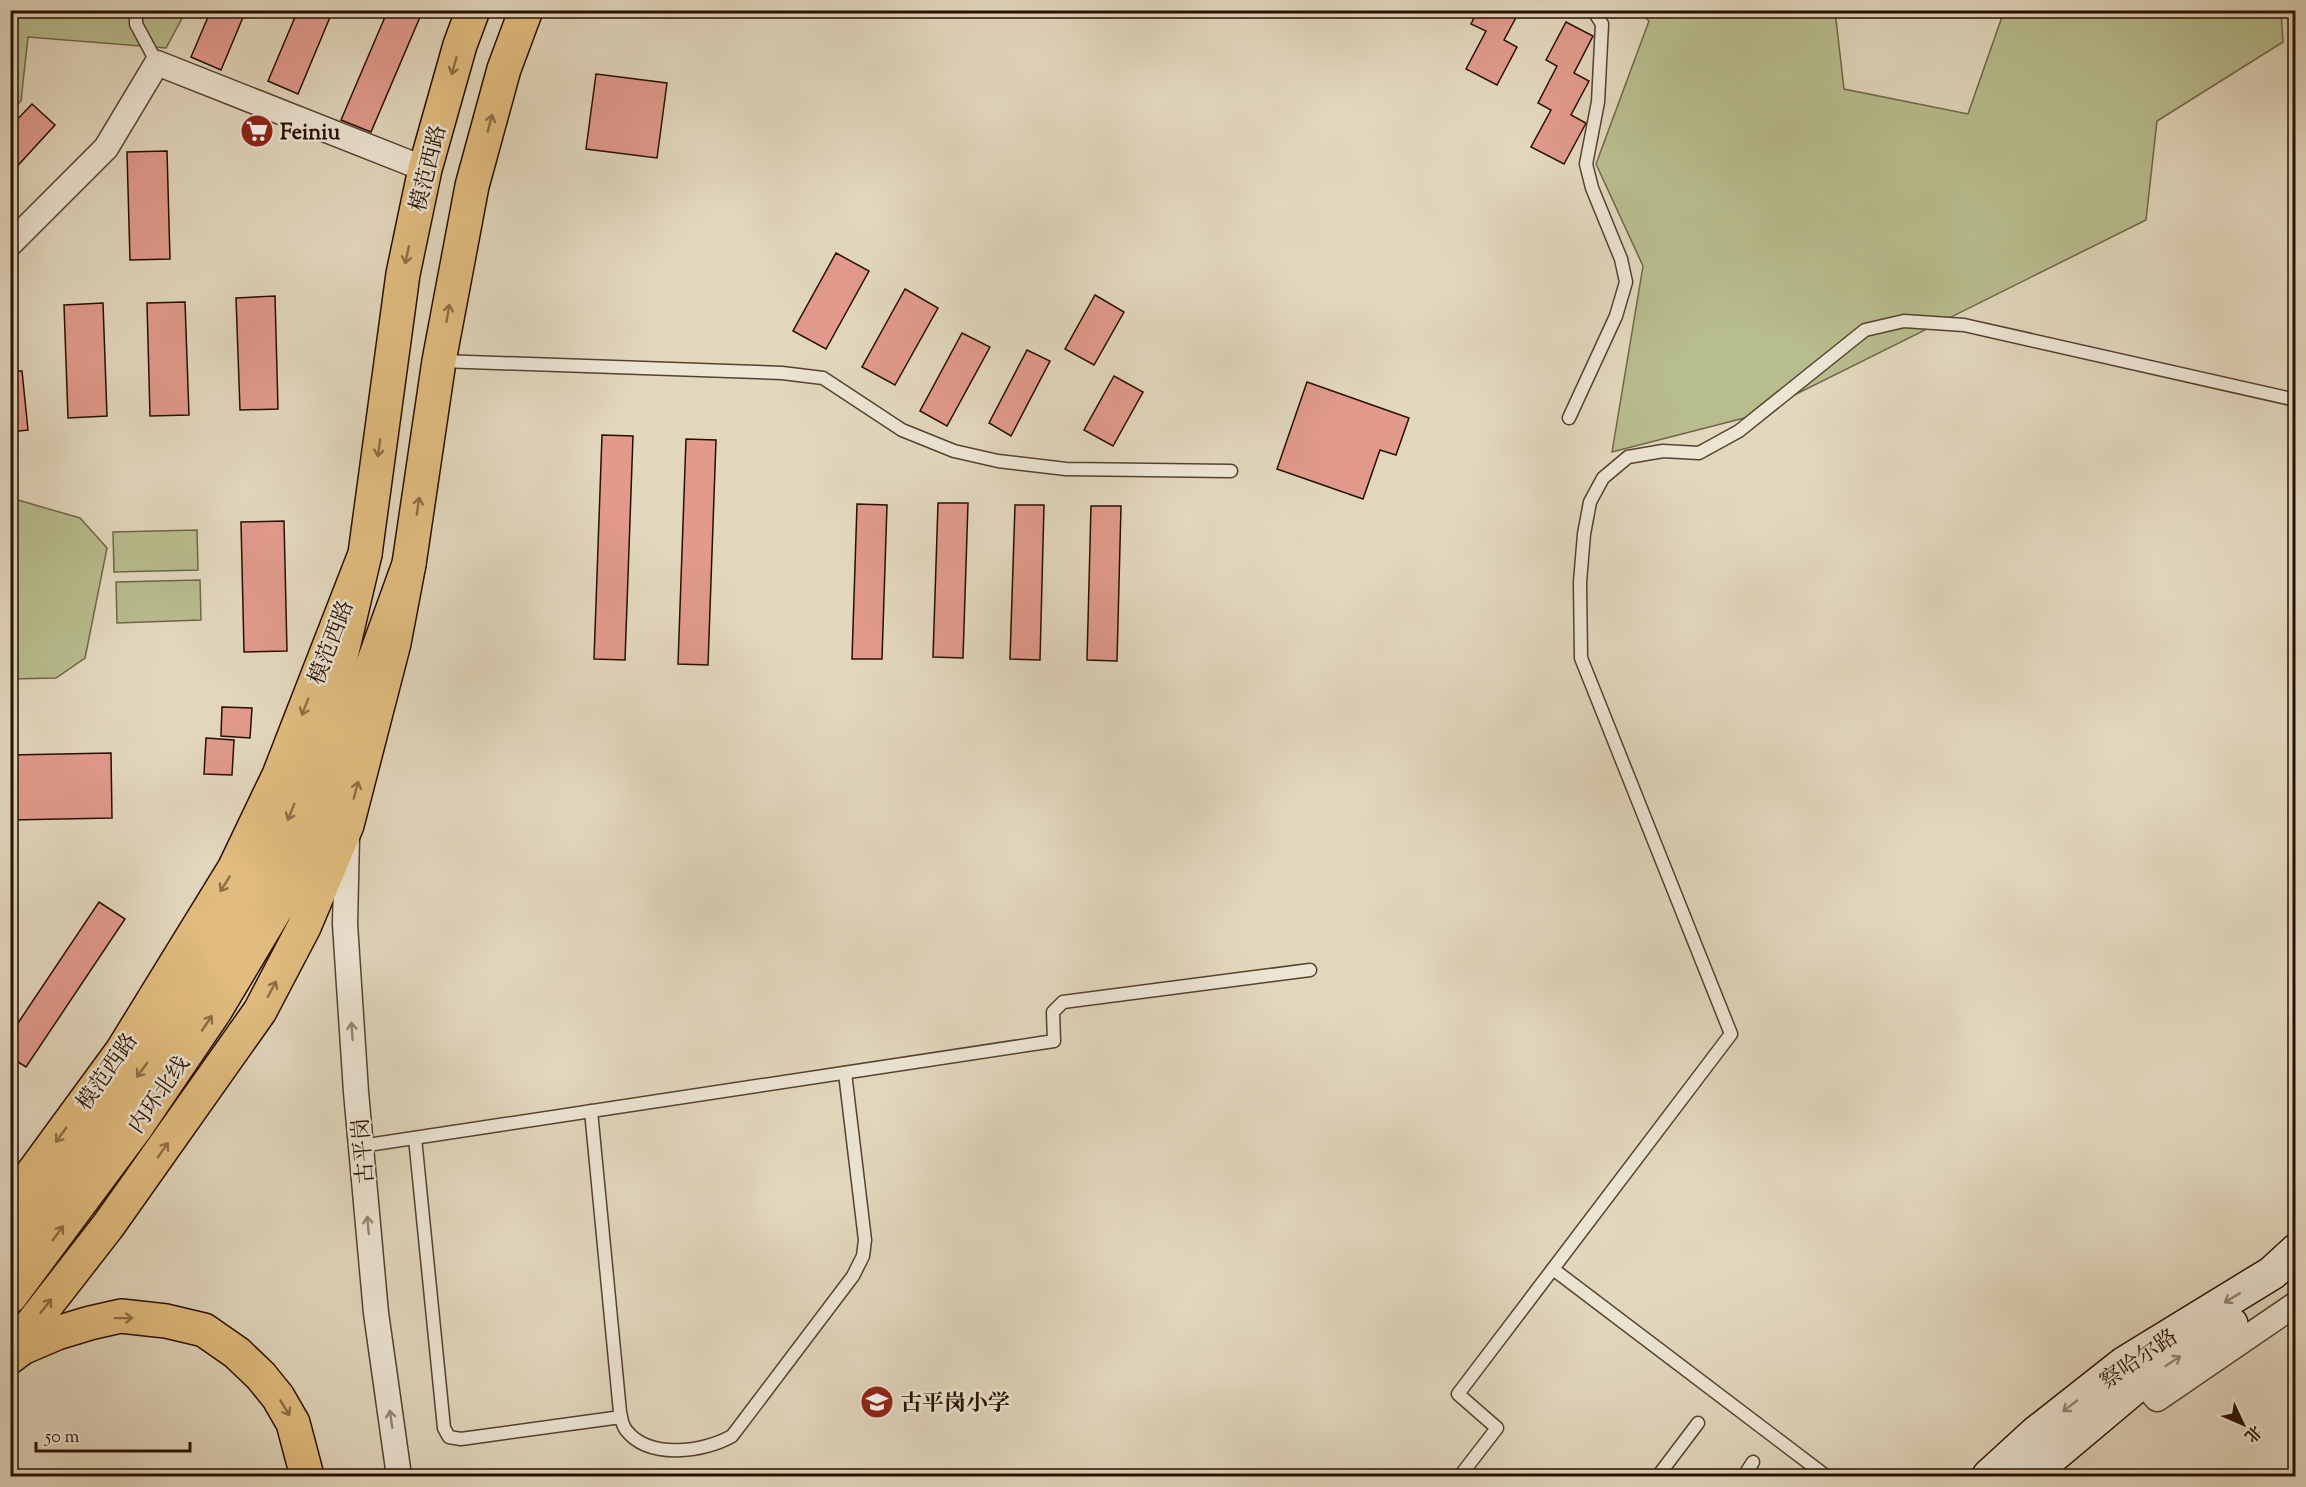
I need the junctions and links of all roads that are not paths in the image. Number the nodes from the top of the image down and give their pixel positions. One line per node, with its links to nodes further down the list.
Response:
1 (136, 10): 5 (lane)
2 (473, 10): 6 (main road, 模范西路, one-way to 6)
3 (526, 10): 8 (main road, one-way to 3)
4 (1593, 10): 10 (lane)
5 (157, 63): 6 (street); 7 (street)
6 (425, 169): 12 (main road, 模范西路, one-way to 12)
7 (10, 244)
8 (439, 361): 11 (lane); 13 (main road, one-way to 8)
9 (2295, 400): 23 (lane)
10 (1569, 418)
11 (1231, 471)
12 (364, 554): 20 (main road, 模范西路, one-way to 20); 21 (main road, 内环北线, one-way to 21)
13 (409, 564): 14 (main road, one-way to 13); 25 (main road, 内环北线, one-way to 13)
14 (347, 825): 19 (street, 古平岗, one-way to 14); 27 (main road, one-way to 14)
15 (1310, 970): 16 (lane)
16 (845, 1073): 17 (lane); 30 (lane)
17 (591, 1111): 18 (lane); 30 (lane)
18 (415, 1138): 19 (lane); 30 (lane)
19 (361, 1146): 34 (street, 古平岗, one-way to 19)
20 (10, 1204)
21 (10, 1250)
22 (2295, 1251): 29 (main road, 察哈尔路, one-way to 29)
23 (1553, 1269): 35 (lane); 38 (lane)
24 (2295, 1278): 29 (main road, 察哈尔路, one-way to 24)
25 (10, 1297)
26 (2295, 1304): 29 (street)
27 (10, 1352)
28 (10, 1357): 33 (main road, one-way to 33)
29 (2134, 1372): 39 (main road, 察哈尔路, one-way to 39); 40 (main road, 察哈尔路)
30 (621, 1417)
31 (1698, 1423): 36 (lane)
32 (1753, 1462): 37 (lane)
33 (307, 1476)
34 (399, 1476)
35 (1460, 1476)
36 (1658, 1476)
37 (1744, 1476)
38 (1826, 1476)
39 (1989, 1476)
40 (2029, 1476)

